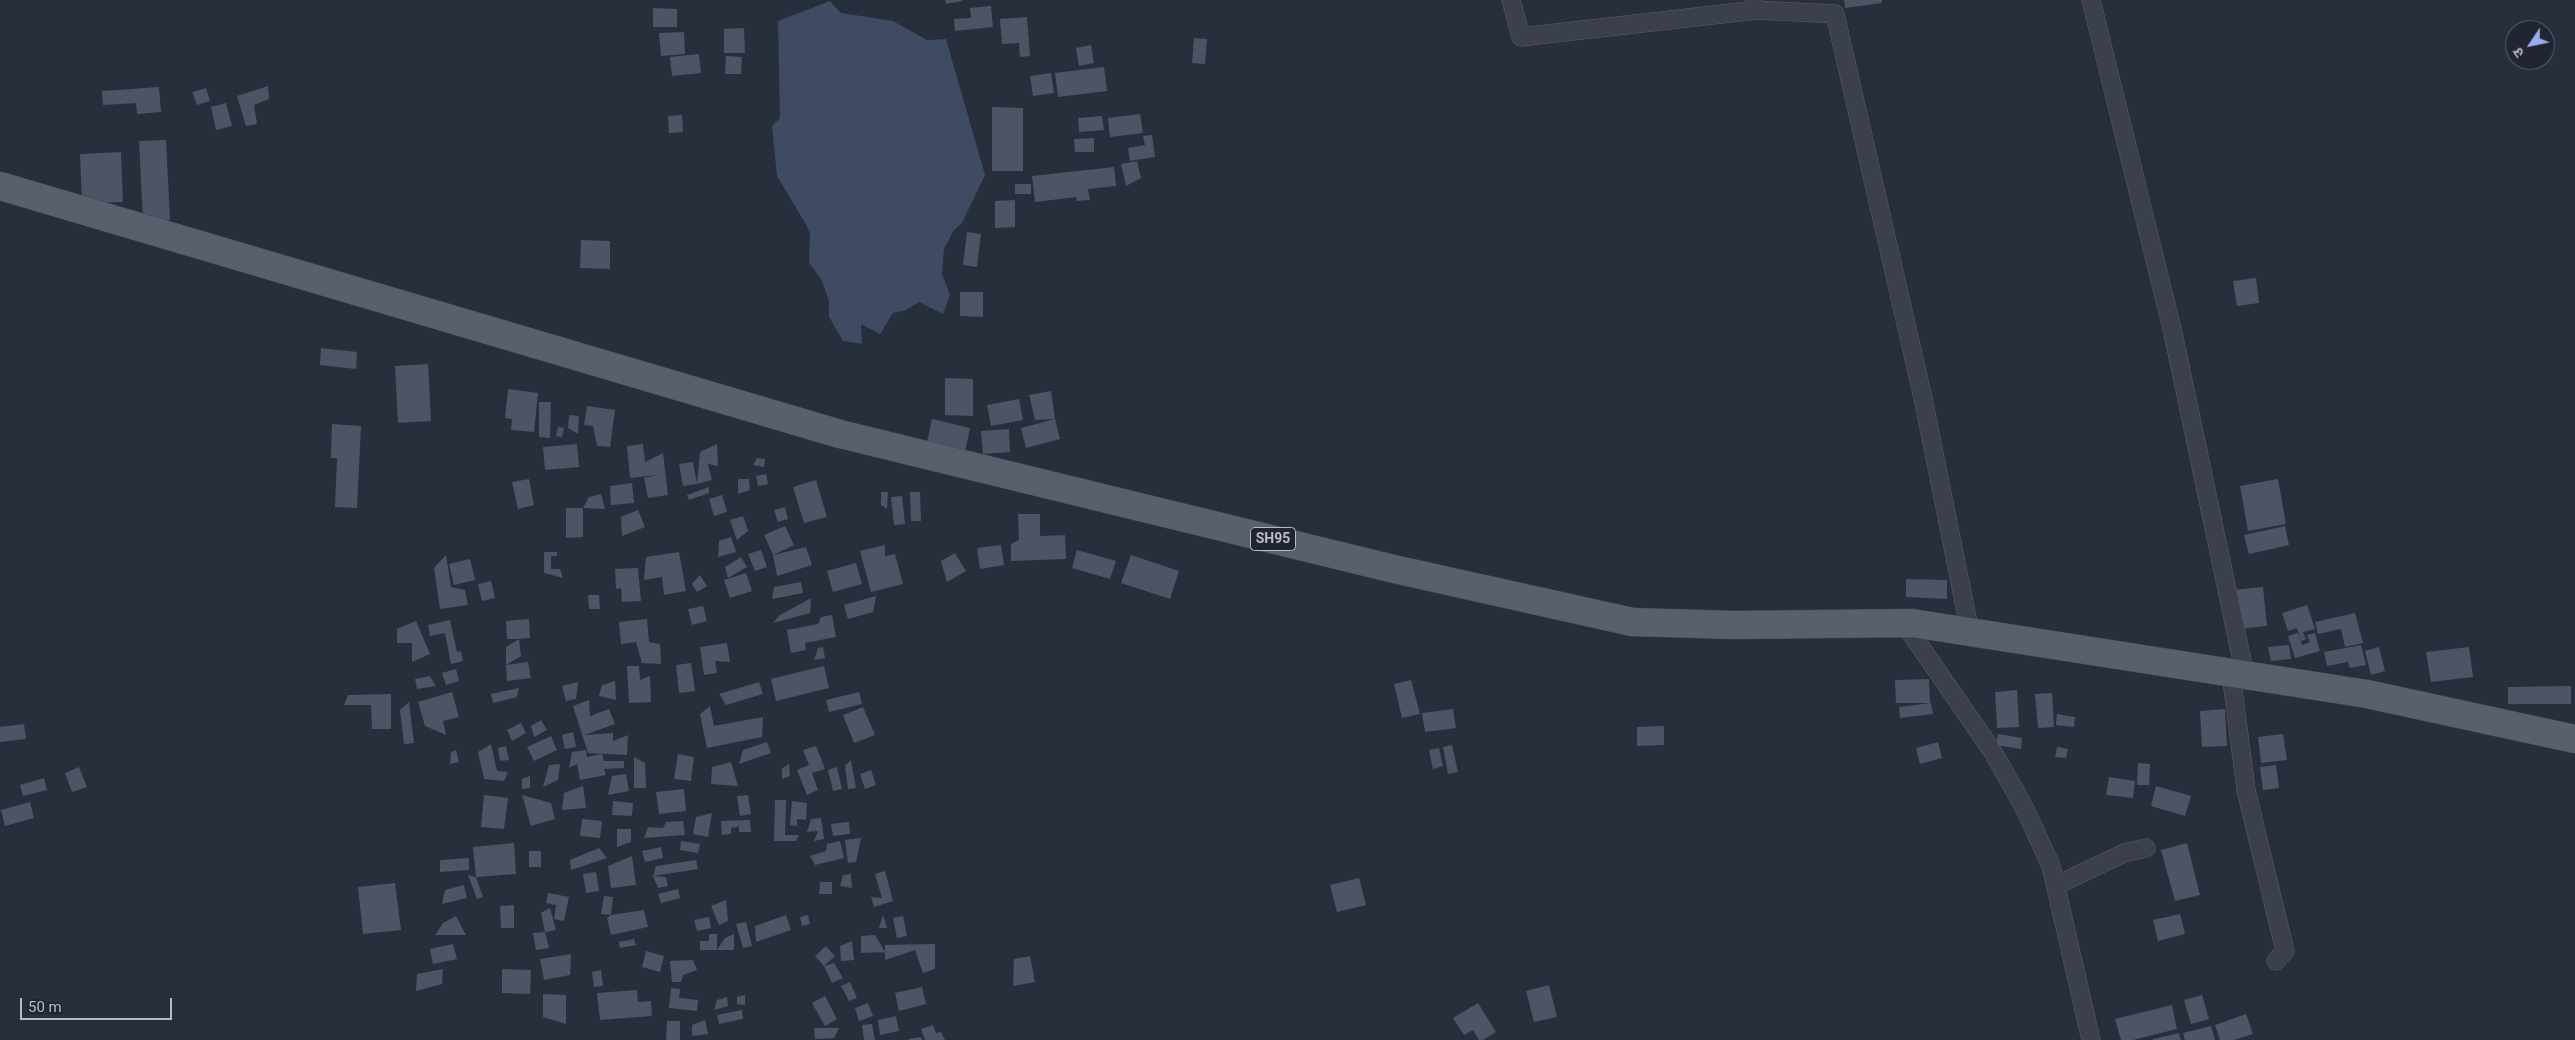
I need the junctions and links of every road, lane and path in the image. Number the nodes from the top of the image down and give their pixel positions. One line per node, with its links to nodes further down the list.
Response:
1 (1510, 0): 3 (street)
2 (2091, 0): 7 (street)
3 (1756, 5): 6 (street)
4 (0, 186): 5 (main road, SH95)
5 (1904, 623): 6 (main road, SH95); 10 (street)
6 (1970, 632): 7 (main road, SH95)
7 (2238, 674): 8 (main road, SH95); 11 (street)
8 (2575, 739)
9 (2146, 848): 10 (street)
10 (2057, 885): 12 (street)
11 (2276, 961)
12 (2091, 1040)

